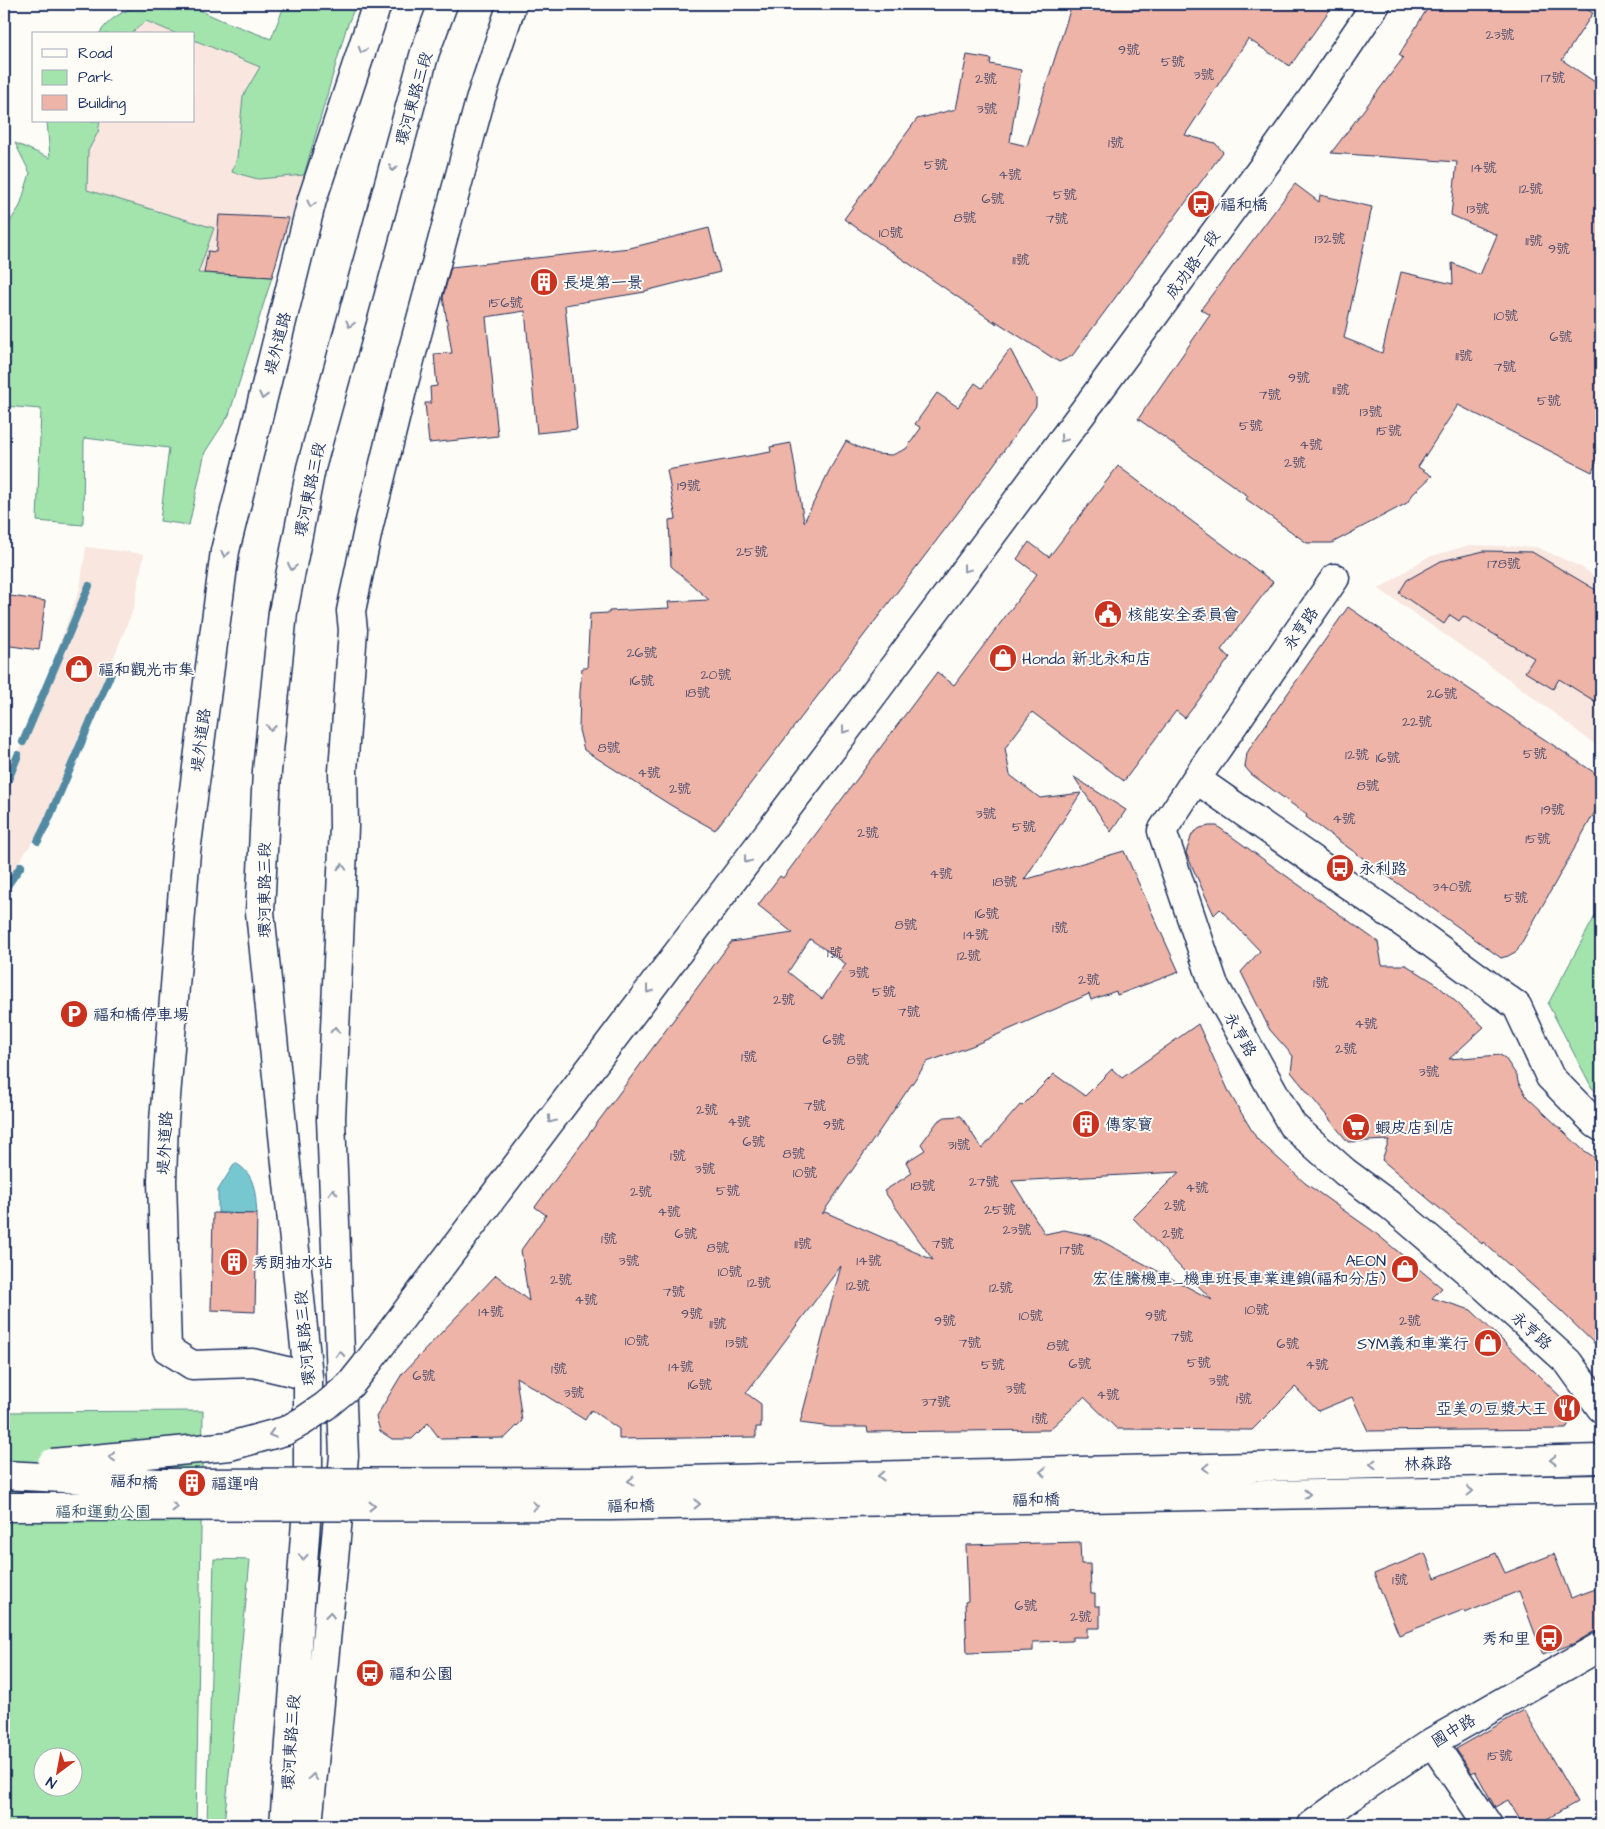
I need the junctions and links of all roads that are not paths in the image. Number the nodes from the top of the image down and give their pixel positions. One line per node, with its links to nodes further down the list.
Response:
1 (377, 4): 8 (street, 堤外道路, one-way to 8)
2 (443, 4): 8 (street, 環河東路三段, one-way to 8)
3 (512, 4): 20 (street, 環河東路三段, one-way to 3)
4 (1376, 4): 12 (street, 成功路一段, one-way to 12, bridge)
5 (1335, 578): 6 (street, 永亨路)
6 (1196, 779): 7 (street); 9 (street, 永亨路)
7 (1601, 1128)
8 (308, 1376): 19 (street, 環河東路三段, one-way to 19)
9 (1601, 1408)
10 (1601, 1459): 11 (street, 林森路, one-way to 11)
11 (1254, 1467): 13 (street, 福和橋, one-way to 13, bridge)
12 (4, 1468)
13 (4, 1474)
14 (1601, 1490): 15 (street, 林森路, one-way to 14)
15 (1258, 1495): 16 (street, 福和橋, one-way to 15, bridge)
16 (4, 1507)
17 (1601, 1646): 18 (street, 國中路)
18 (1432, 1742): 21 (street, 國中路); 22 (street)
19 (284, 1825)
20 (308, 1825)
21 (1312, 1825)
22 (1488, 1825)

